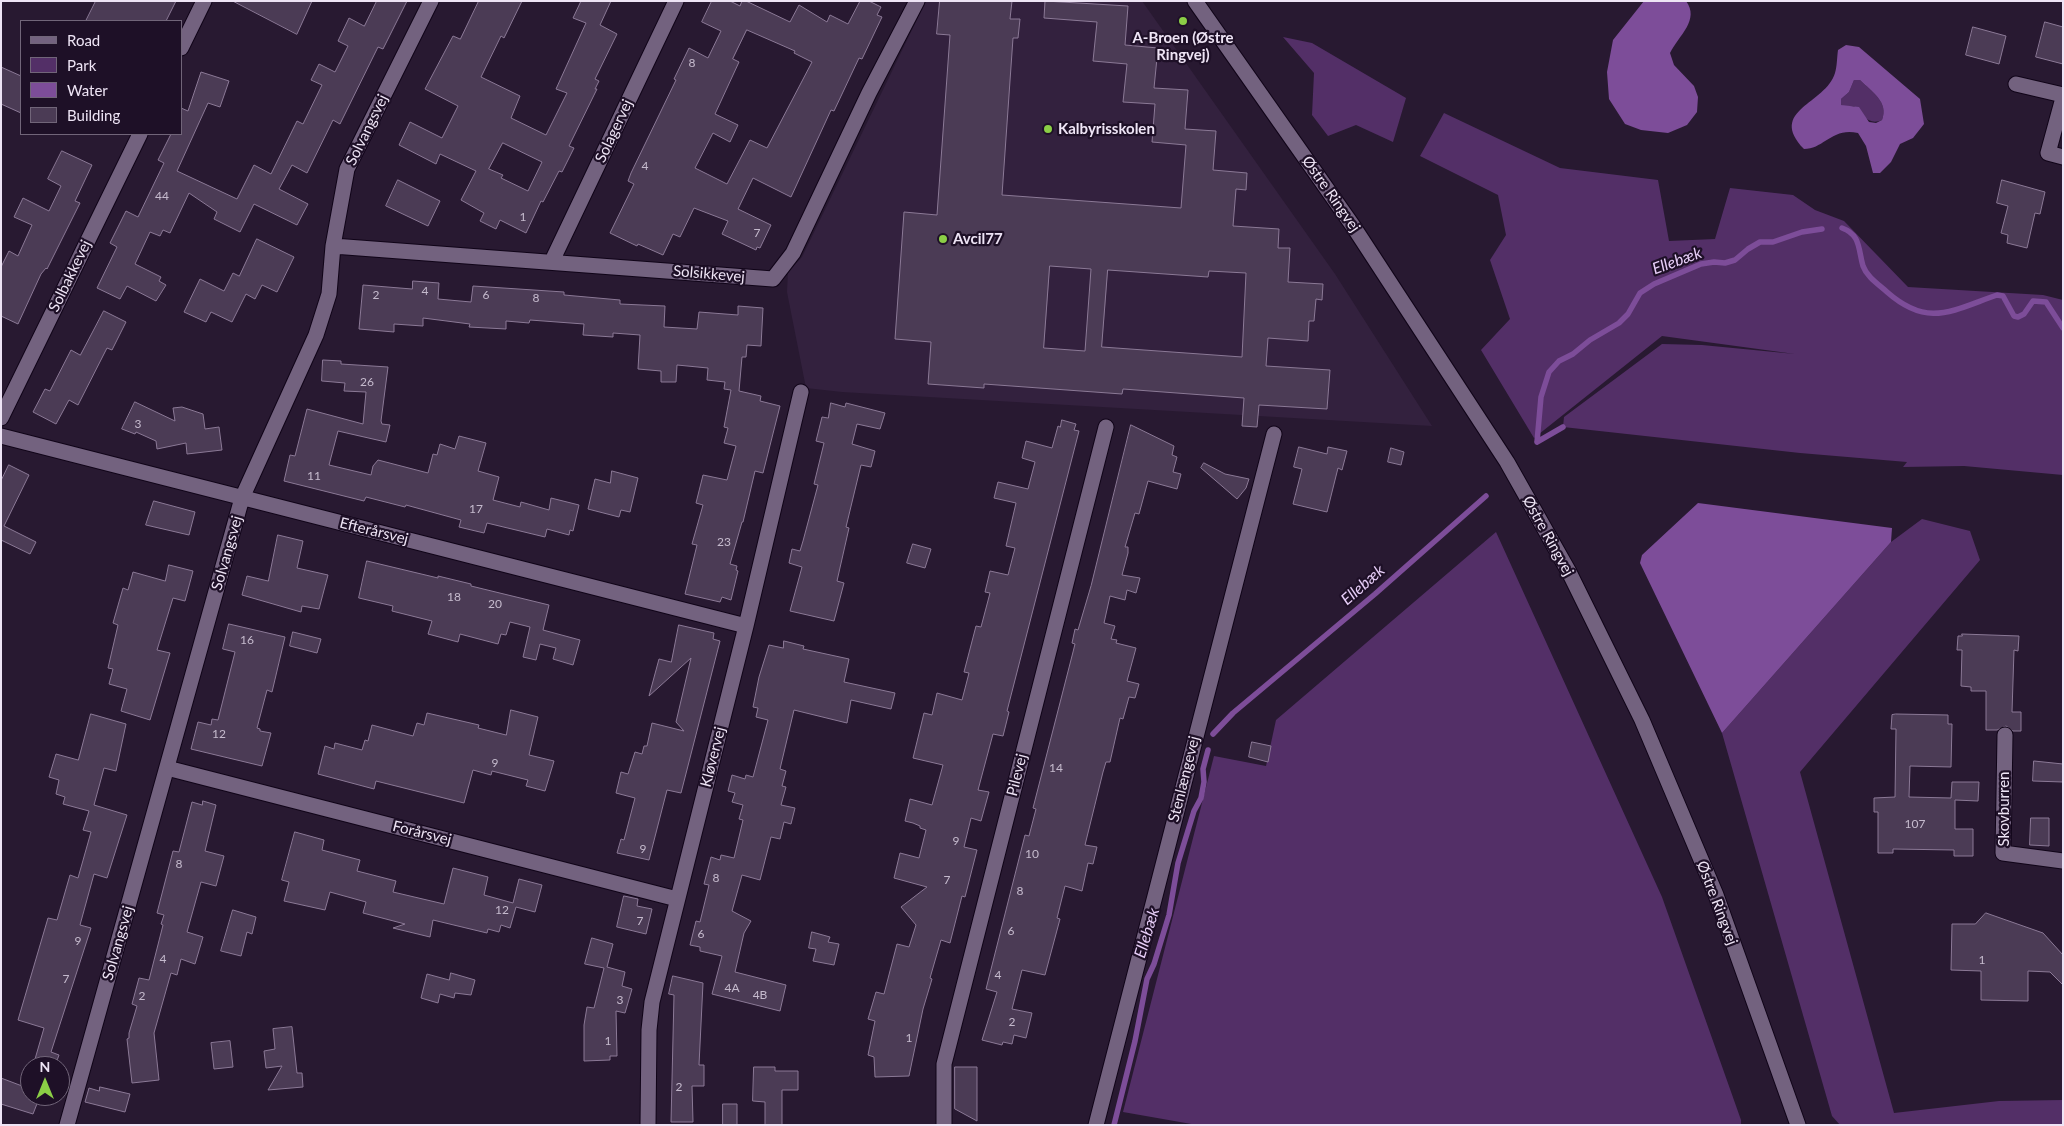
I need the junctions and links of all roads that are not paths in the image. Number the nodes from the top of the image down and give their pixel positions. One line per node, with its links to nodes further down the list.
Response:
1 (204, 1): 6 (street)
2 (431, 1): 11 (street, Solvangsvej)
3 (676, 1): 12 (street, Solagervej)
4 (917, 1): 12 (street, Solsikkevej)
5 (1195, 1): 28 (street, Østre Ringvej)
6 (182, 46)
7 (2016, 84): 8 (street)
8 (2063, 97): 10 (street)
9 (140, 135): 14 (street, Solbakkevej)
10 (2063, 157)
11 (332, 246): 12 (street, Solsikkevej); 18 (street, Solvangsvej)
12 (552, 261)
13 (801, 392): 19 (street, Kløvervej)
14 (1, 418)
15 (1106, 427): 26 (street, Pilevej)
16 (1274, 434): 27 (street, Stenlængevej)
17 (1, 436): 18 (street, Efterårsvej)
18 (242, 498): 19 (street, Efterårsvej); 21 (street, Solvangsvej)
19 (746, 626): 23 (street, Kløvervej)
20 (2005, 735): 22 (street, Skovburren)
21 (167, 768): 23 (street, Forårsvej); 24 (street, Solvangsvej)
22 (2063, 861)
23 (677, 898): 25 (street, Kløvervej)
24 (67, 1125)
25 (648, 1125)
26 (944, 1125)
27 (1096, 1125)
28 (1798, 1125)

